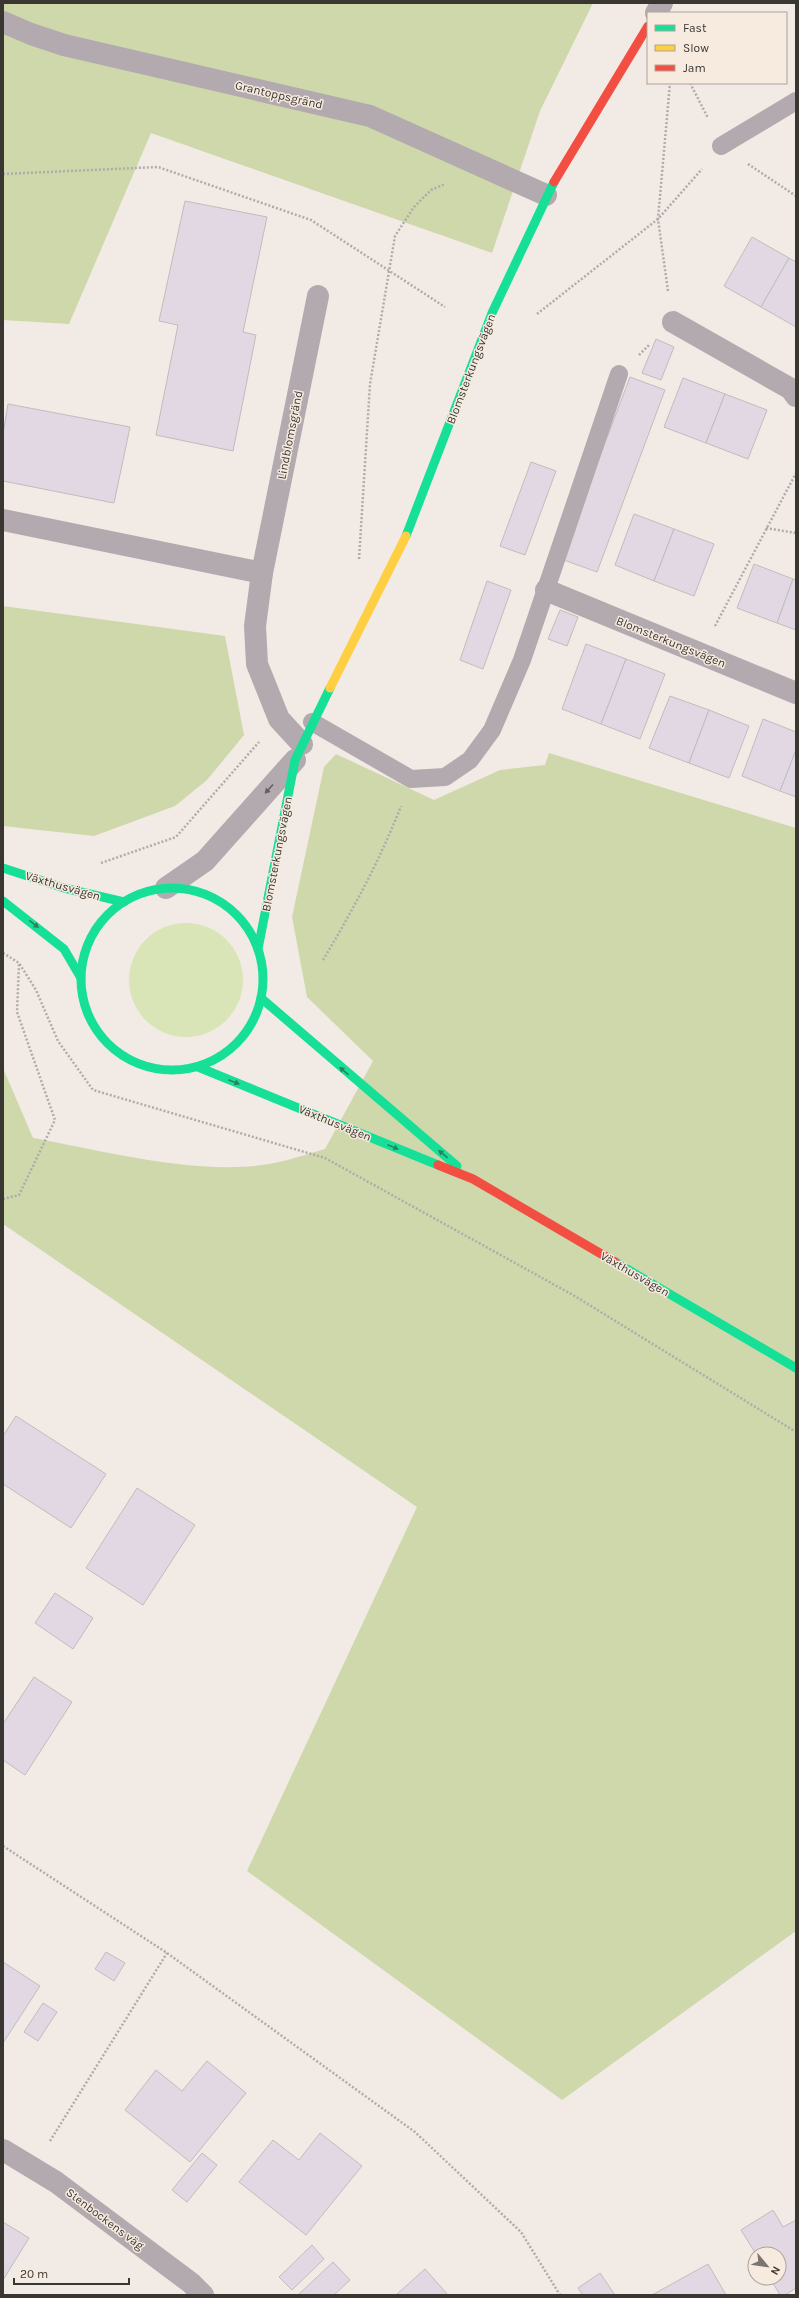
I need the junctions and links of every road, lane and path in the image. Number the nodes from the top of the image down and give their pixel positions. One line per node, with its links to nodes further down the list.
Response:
1 (662, 3): 2 (street)
2 (657, 12)
3 (3, 22): 9 (street, Grantoppsgränd)
4 (647, 28): 11 (street, Blomsterkungsvägen)
5 (670, 84): 13 (path)
6 (690, 84): 8 (path)
7 (796, 101): 8 (lane)
8 (721, 146): 12 (path); 13 (path)
9 (486, 168): 11 (street, Grantoppsgränd); 14 (path)
10 (3, 174): 14 (path)
11 (546, 195): 31 (street, Blomsterkungsvägen)
12 (796, 196)
13 (658, 219): 17 (path)
14 (389, 270): 16 (path); 25 (path)
15 (318, 296): 26 (street, Lindblomsgränd)
16 (445, 306)
17 (537, 314)
18 (673, 322): 20 (street)
19 (619, 374): 27 (lane)
20 (796, 396)
21 (796, 473): 23 (path)
22 (3, 520): 26 (street)
23 (766, 528): 24 (path); 28 (path)
24 (796, 533)
25 (358, 565)
26 (262, 573): 30 (street, Lindblomsgränd)
27 (546, 590): 28 (street, Blomsterkungsvägen); 33 (lane)
28 (701, 653): 29 (street, Blomsterkungsvägen)
29 (796, 693)
30 (279, 719): 32 (street, Lindblomsgränd); 34 (path)
31 (312, 722): 32 (street, Blomsterkungsvägen); 33 (lane)
32 (298, 752): 36 (street, Blomsterkungsvägen, one-way to 36); 39 (street, Blomsterkungsvägen)
33 (411, 779): 41 (path)
34 (100, 864)
35 (3, 868): 38 (street, Växthusvägen)
36 (166, 888): 38 (street, Växthusvägen); 39 (street, Växthusvägen)
37 (3, 900): 43 (street, Växthusvägen, one-way to 43)
38 (124, 902): 43 (street, Växthusvägen)
39 (258, 949): 44 (street, Växthusvägen)
40 (3, 954): 42 (path)
41 (323, 960)
42 (19, 963): 47 (path); 49 (path)
43 (81, 978): 45 (street, Växthusvägen)
44 (261, 998): 45 (street, Växthusvägen); 46 (street, Växthusvägen, one-way to 44)
45 (198, 1067): 46 (street, Växthusvägen, one-way to 46)
46 (473, 1180): 48 (street, Växthusvägen)
47 (3, 1199)
48 (796, 1368)
49 (796, 1432)
50 (3, 1846): 51 (path)
51 (167, 1953): 53 (path); 55 (path)
52 (3, 2150): 53 (street, Stenbockens väg)
53 (33, 2168): 54 (street, Stenbockens väg)
54 (203, 2295)
55 (560, 2295)

